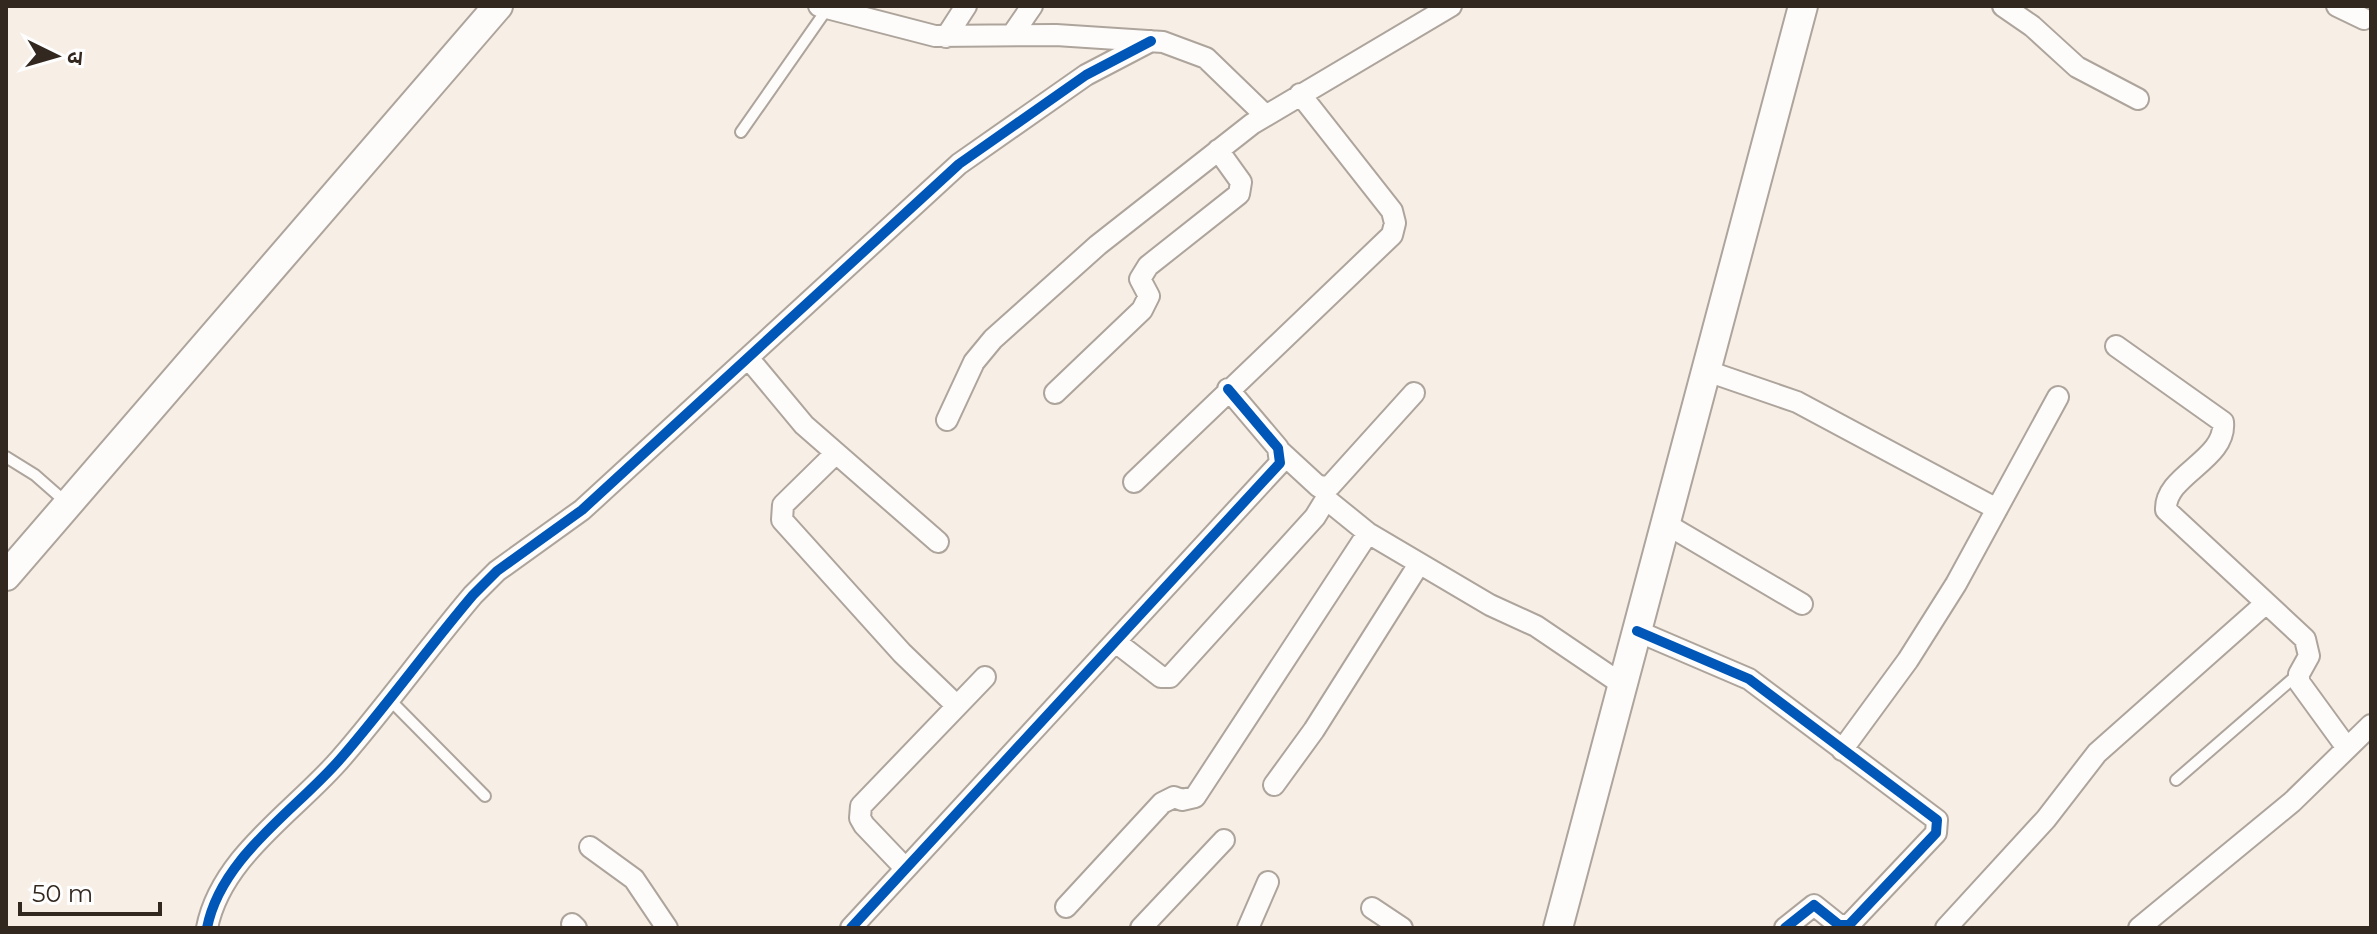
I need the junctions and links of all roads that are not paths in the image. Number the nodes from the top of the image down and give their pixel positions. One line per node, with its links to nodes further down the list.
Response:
1 (498, 6): 32 (main road)
2 (966, 6): 12 (street)
3 (1032, 6): 11 (street)
4 (1451, 6): 14 (street)
5 (1803, 6): 21 (main road)
6 (2003, 6): 15 (street)
7 (2337, 6): 10 (street)
8 (823, 8): 9 (street); 17 (lane)
9 (877, 14): 12 (street)
10 (2364, 19)
11 (1012, 35): 12 (street); 13 (street)
12 (946, 37)
13 (1151, 41): 16 (street); 20 (street)
14 (1300, 94): 16 (street); 22 (street)
15 (2138, 99)
16 (1265, 115): 18 (street)
17 (741, 132)
18 (1218, 150): 23 (street); 26 (street)
19 (2116, 346): 40 (street)
20 (749, 359): 28 (street); 46 (street)
21 (1707, 371): 33 (street); 34 (main road)
22 (1228, 389): 27 (street); 30 (street)
23 (1055, 393)
24 (1414, 393): 31 (street)
25 (2058, 397): 33 (street)
26 (947, 420)
27 (1281, 452): 31 (street); 42 (street)
28 (835, 454): 36 (street); 47 (street)
29 (6, 457): 32 (lane)
30 (1134, 482)
31 (1325, 494): 35 (street); 42 (street)
32 (68, 505): 38 (main road)
33 (1997, 509): 50 (street)
34 (1666, 524): 39 (street); 41 (main road)
35 (1368, 533): 37 (street); 58 (street)
36 (938, 542)
37 (1419, 564): 45 (street); 52 (street)
38 (6, 576)
39 (1802, 604)
40 (2265, 604): 43 (street); 68 (street)
41 (1637, 631): 45 (main road); 50 (street)
42 (1117, 643): 56 (street)
43 (2299, 674): 49 (street); 51 (lane)
44 (985, 677): 47 (street)
45 (1623, 685): 66 (main road)
46 (388, 698): 53 (lane); 60 (street)
47 (957, 706): 56 (street)
48 (2371, 725): 49 (street)
49 (2347, 748): 69 (street)
50 (1842, 750): 67 (street)
51 (2176, 780)
52 (1274, 785)
53 (485, 796)
54 (1224, 840): 63 (street)
55 (590, 847): 61 (street)
56 (905, 868): 62 (street)
57 (1268, 882): 64 (street)
58 (1066, 907)
59 (1372, 908): 65 (street)
60 (207, 928)
61 (667, 928)
62 (851, 928)
63 (1141, 928)
64 (1248, 928)
65 (1402, 928)
66 (1558, 928)
67 (1785, 928)
68 (1946, 928)
69 (2139, 928)

